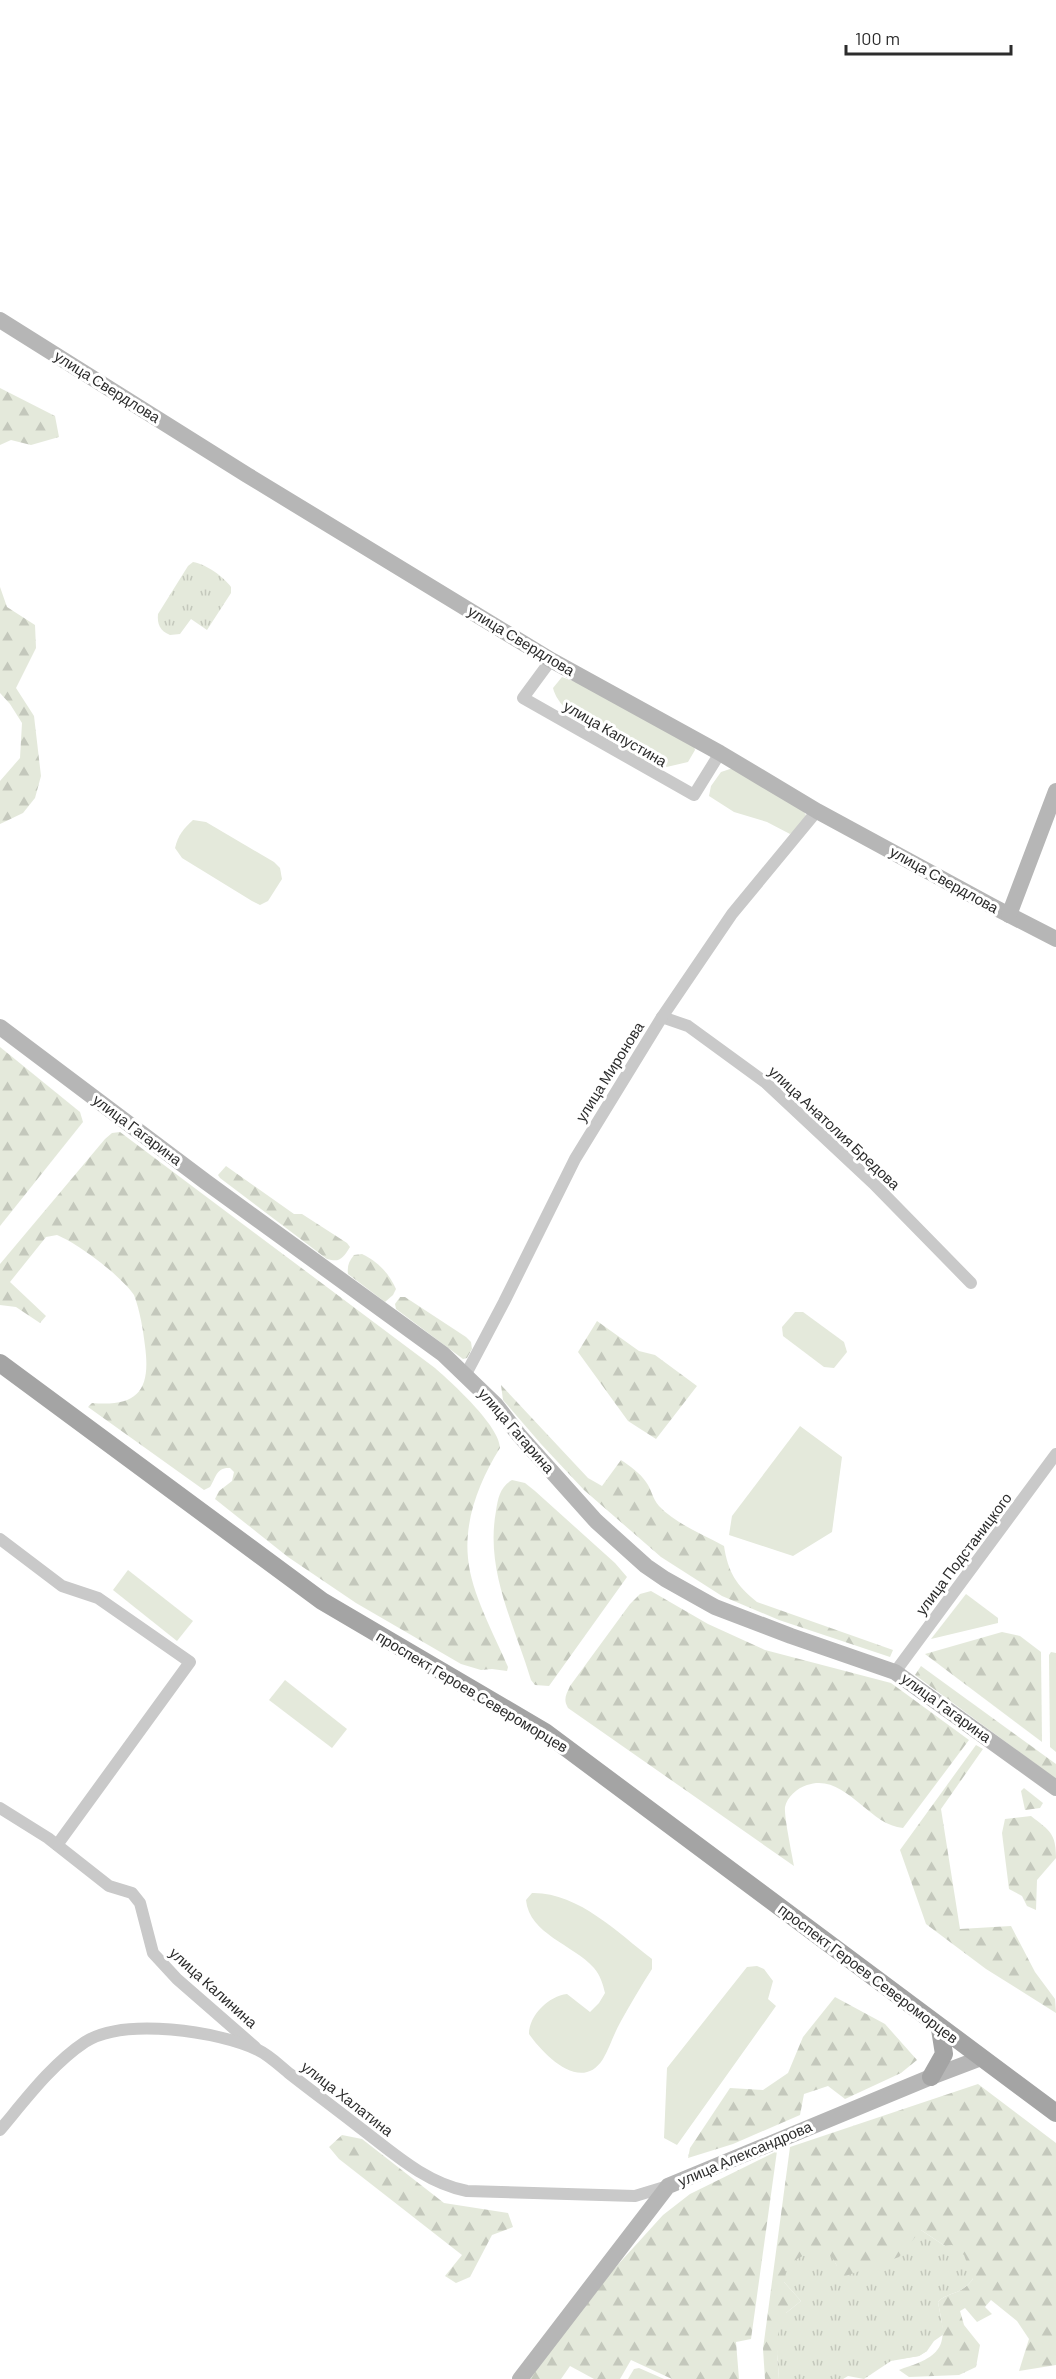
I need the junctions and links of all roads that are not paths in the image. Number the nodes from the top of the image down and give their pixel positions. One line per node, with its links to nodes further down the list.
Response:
1 (3, 323): 2 (street, улица Свердлова)
2 (551, 660): 3 (street, улица Свердлова); 3 (street, улица Капустина)
3 (720, 753): 5 (street, улица Свердлова)
4 (1056, 791): 6 (street)
5 (817, 811): 6 (street, улица Свердлова); 8 (street, улица Миронова)
6 (1009, 915): 7 (street, улица Свердлова)
7 (1056, 939)
8 (662, 1017): 10 (street, улица Анатолия Бредова); 12 (street, улица Миронова)
9 (0, 1027): 12 (street, улица Гагарина)
10 (971, 1283)
11 (0, 1363): 19 (main road, проспект Героев Североморцев)
12 (466, 1374): 15 (street, улица Гагарина)
13 (1056, 1454): 15 (street, улица Подстаницкого)
14 (0, 1539): 18 (street)
15 (895, 1672): 16 (street, улица Гагарина)
16 (1056, 1788)
17 (0, 1808): 18 (street, улица Калинина)
18 (57, 1845): 20 (street, улица Калинина)
19 (940, 2029): 21 (main road, проспект Героев Североморцев); 22 (main road)
20 (258, 2050): 24 (street, улица Халатина); 25 (street, улица Халатина)
21 (981, 2058): 22 (street, улица Александрова); 23 (main road, проспект Героев Североморцев)
22 (931, 2076): 25 (street, улица Александрова)
23 (1056, 2113)
24 (0, 2130)
25 (668, 2186): 26 (street, улица Александрова)
26 (520, 2379)

